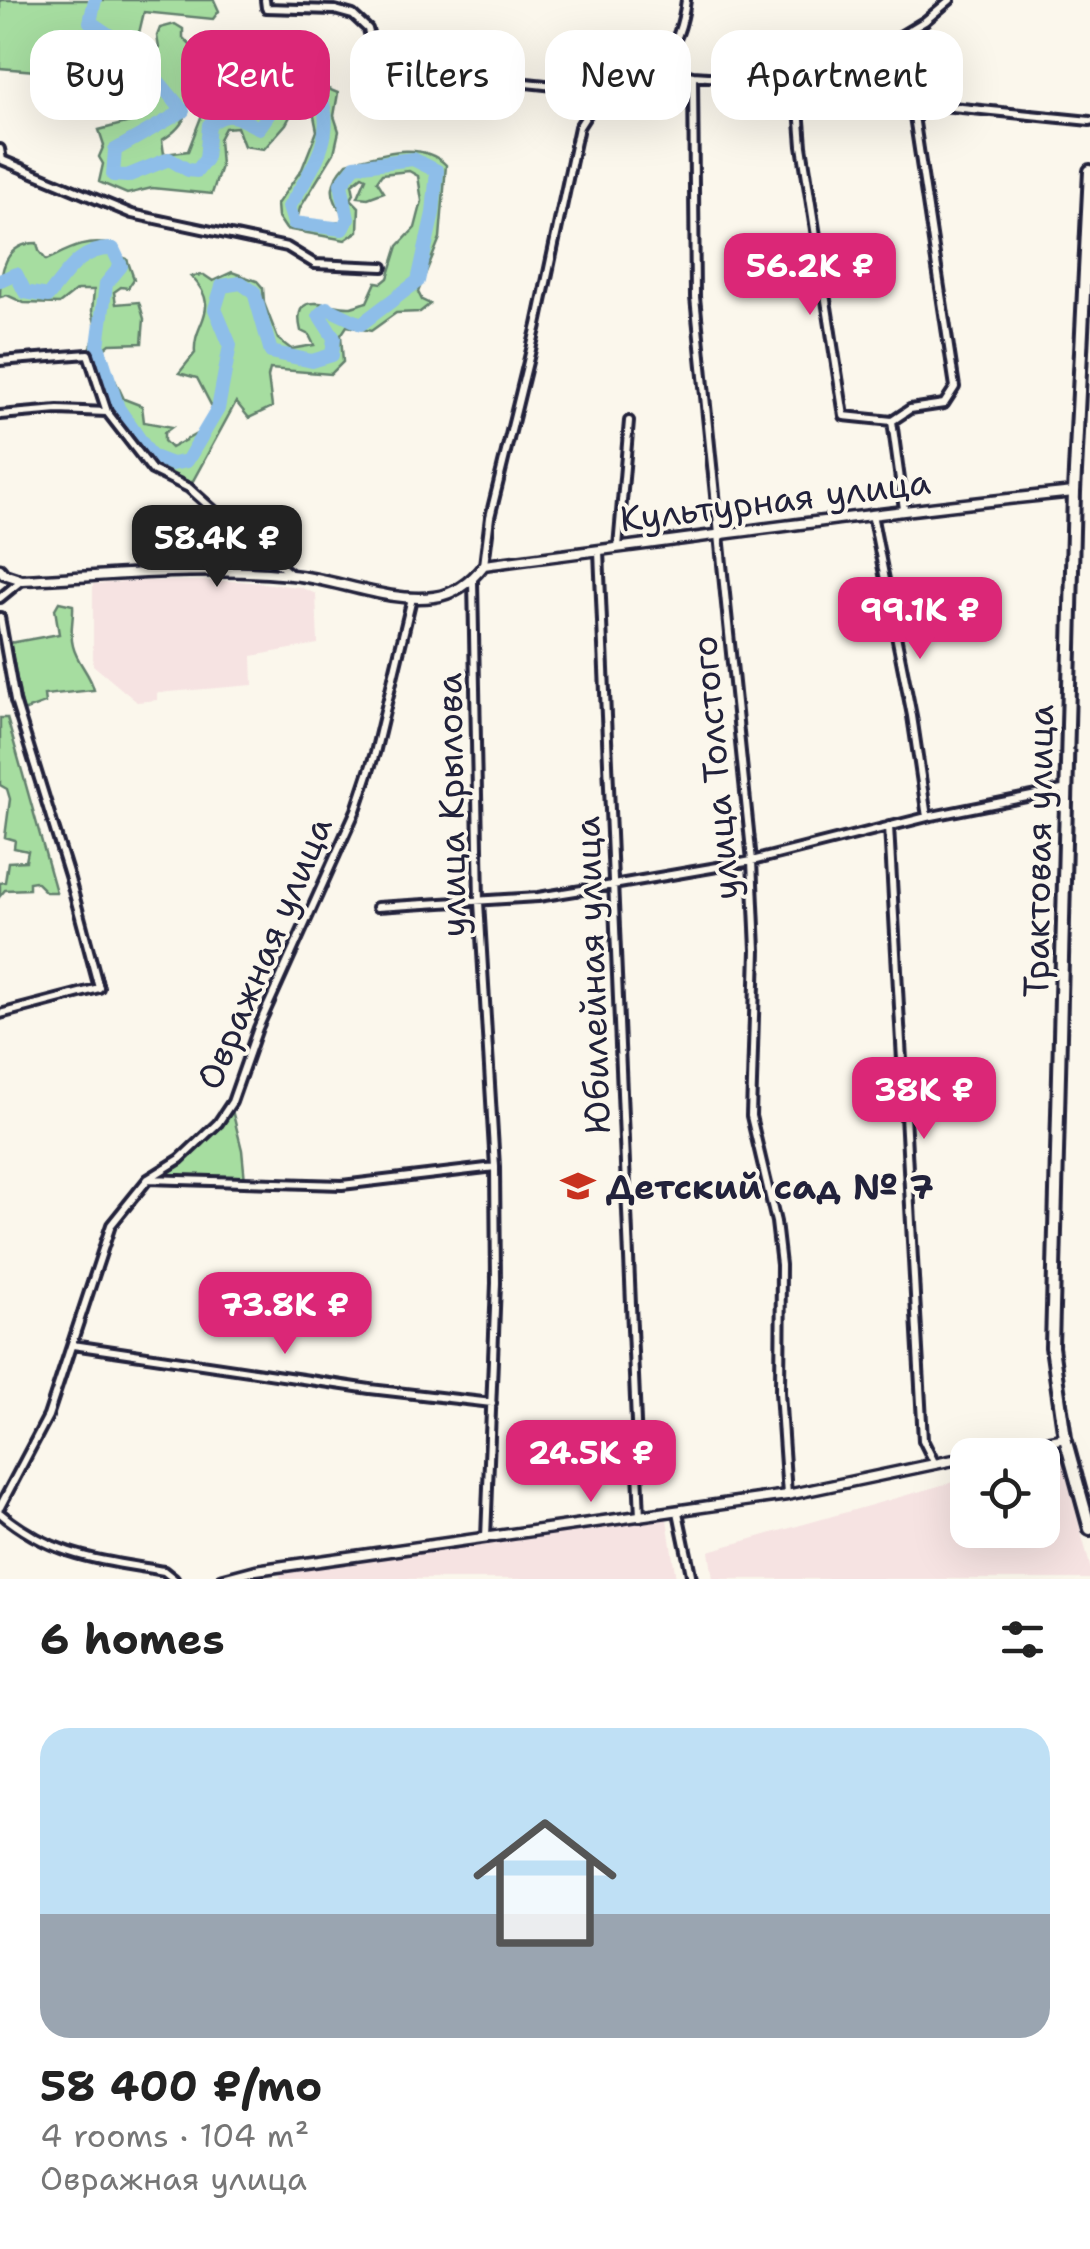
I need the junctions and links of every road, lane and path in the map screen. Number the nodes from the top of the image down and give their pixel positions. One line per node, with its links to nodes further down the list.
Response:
1 (265, 0): 5 (street)
2 (333, 0): 5 (street)
3 (686, 0): 6 (street)
4 (950, 0): 7 (street)
5 (335, 10): 10 (street)
6 (680, 30)
7 (909, 30)
8 (693, 76): 9 (street); 27 (street, улица Толстого)
9 (711, 77)
10 (545, 85)
11 (963, 108): 15 (street)
12 (583, 120): 30 (street)
13 (800, 120): 22 (street)
14 (915, 120): 22 (street)
15 (1090, 121)
16 (0, 149): 18 (street)
17 (1090, 171): 24 (main road, Трактовая улица)
18 (383, 268)
19 (0, 361): 20 (street)
20 (107, 412): 21 (street); 32 (street)
21 (0, 415)
22 (892, 420): 25 (street)
23 (629, 421): 28 (street)
24 (1074, 492): 25 (street, Культурная улица); 39 (main road, Трактовая улица)
25 (904, 509): 26 (street, Культурная улица)
26 (872, 514): 27 (street, Культурная улица); 40 (street)
27 (718, 537): 28 (street, Культурная улица); 42 (street, улица Толстого)
28 (618, 547): 29 (street, Культурная улица)
29 (599, 550): 30 (street, Культурная улица); 43 (street, Юбилейная улица)
30 (484, 565): 34 (street)
31 (1, 572): 33 (street)
32 (292, 575): 33 (street); 36 (street)
33 (22, 580): 35 (street)
34 (473, 580): 36 (street); 44 (street, улица Крылова)
35 (0, 598)
36 (412, 598): 48 (street, Овражная улица)
37 (0, 618): 38 (street)
38 (3, 642): 46 (street)
39 (1066, 790): 40 (street); 51 (main road, Трактовая улица)
40 (927, 817): 41 (street)
41 (889, 826): 42 (street); 54 (street)
42 (752, 861): 43 (street); 55 (street, улица Толстого)
43 (612, 884): 44 (street); 58 (street, Юбилейная улица)
44 (479, 902): 45 (street); 47 (street, улица Крылова)
45 (377, 907)
46 (0, 1014)
47 (495, 1167): 48 (street); 50 (street, улица Крылова)
48 (148, 1179): 49 (street, Овражная улица)
49 (73, 1345): 50 (street); 56 (street, Овражная улица)
50 (492, 1403): 60 (street, улица Крылова)
51 (1065, 1438): 52 (street); 59 (main road, Трактовая улица)
52 (1060, 1439)
53 (950, 1461): 54 (street)
54 (935, 1464): 55 (street)
55 (787, 1495): 57 (street)
56 (0, 1510): 62 (street)
57 (678, 1512): 58 (street); 64 (street)
58 (640, 1517): 60 (street)
59 (1090, 1529)
60 (486, 1538): 61 (street)
61 (258, 1574): 63 (street)
62 (174, 1579)
63 (222, 1579)
64 (692, 1579)

